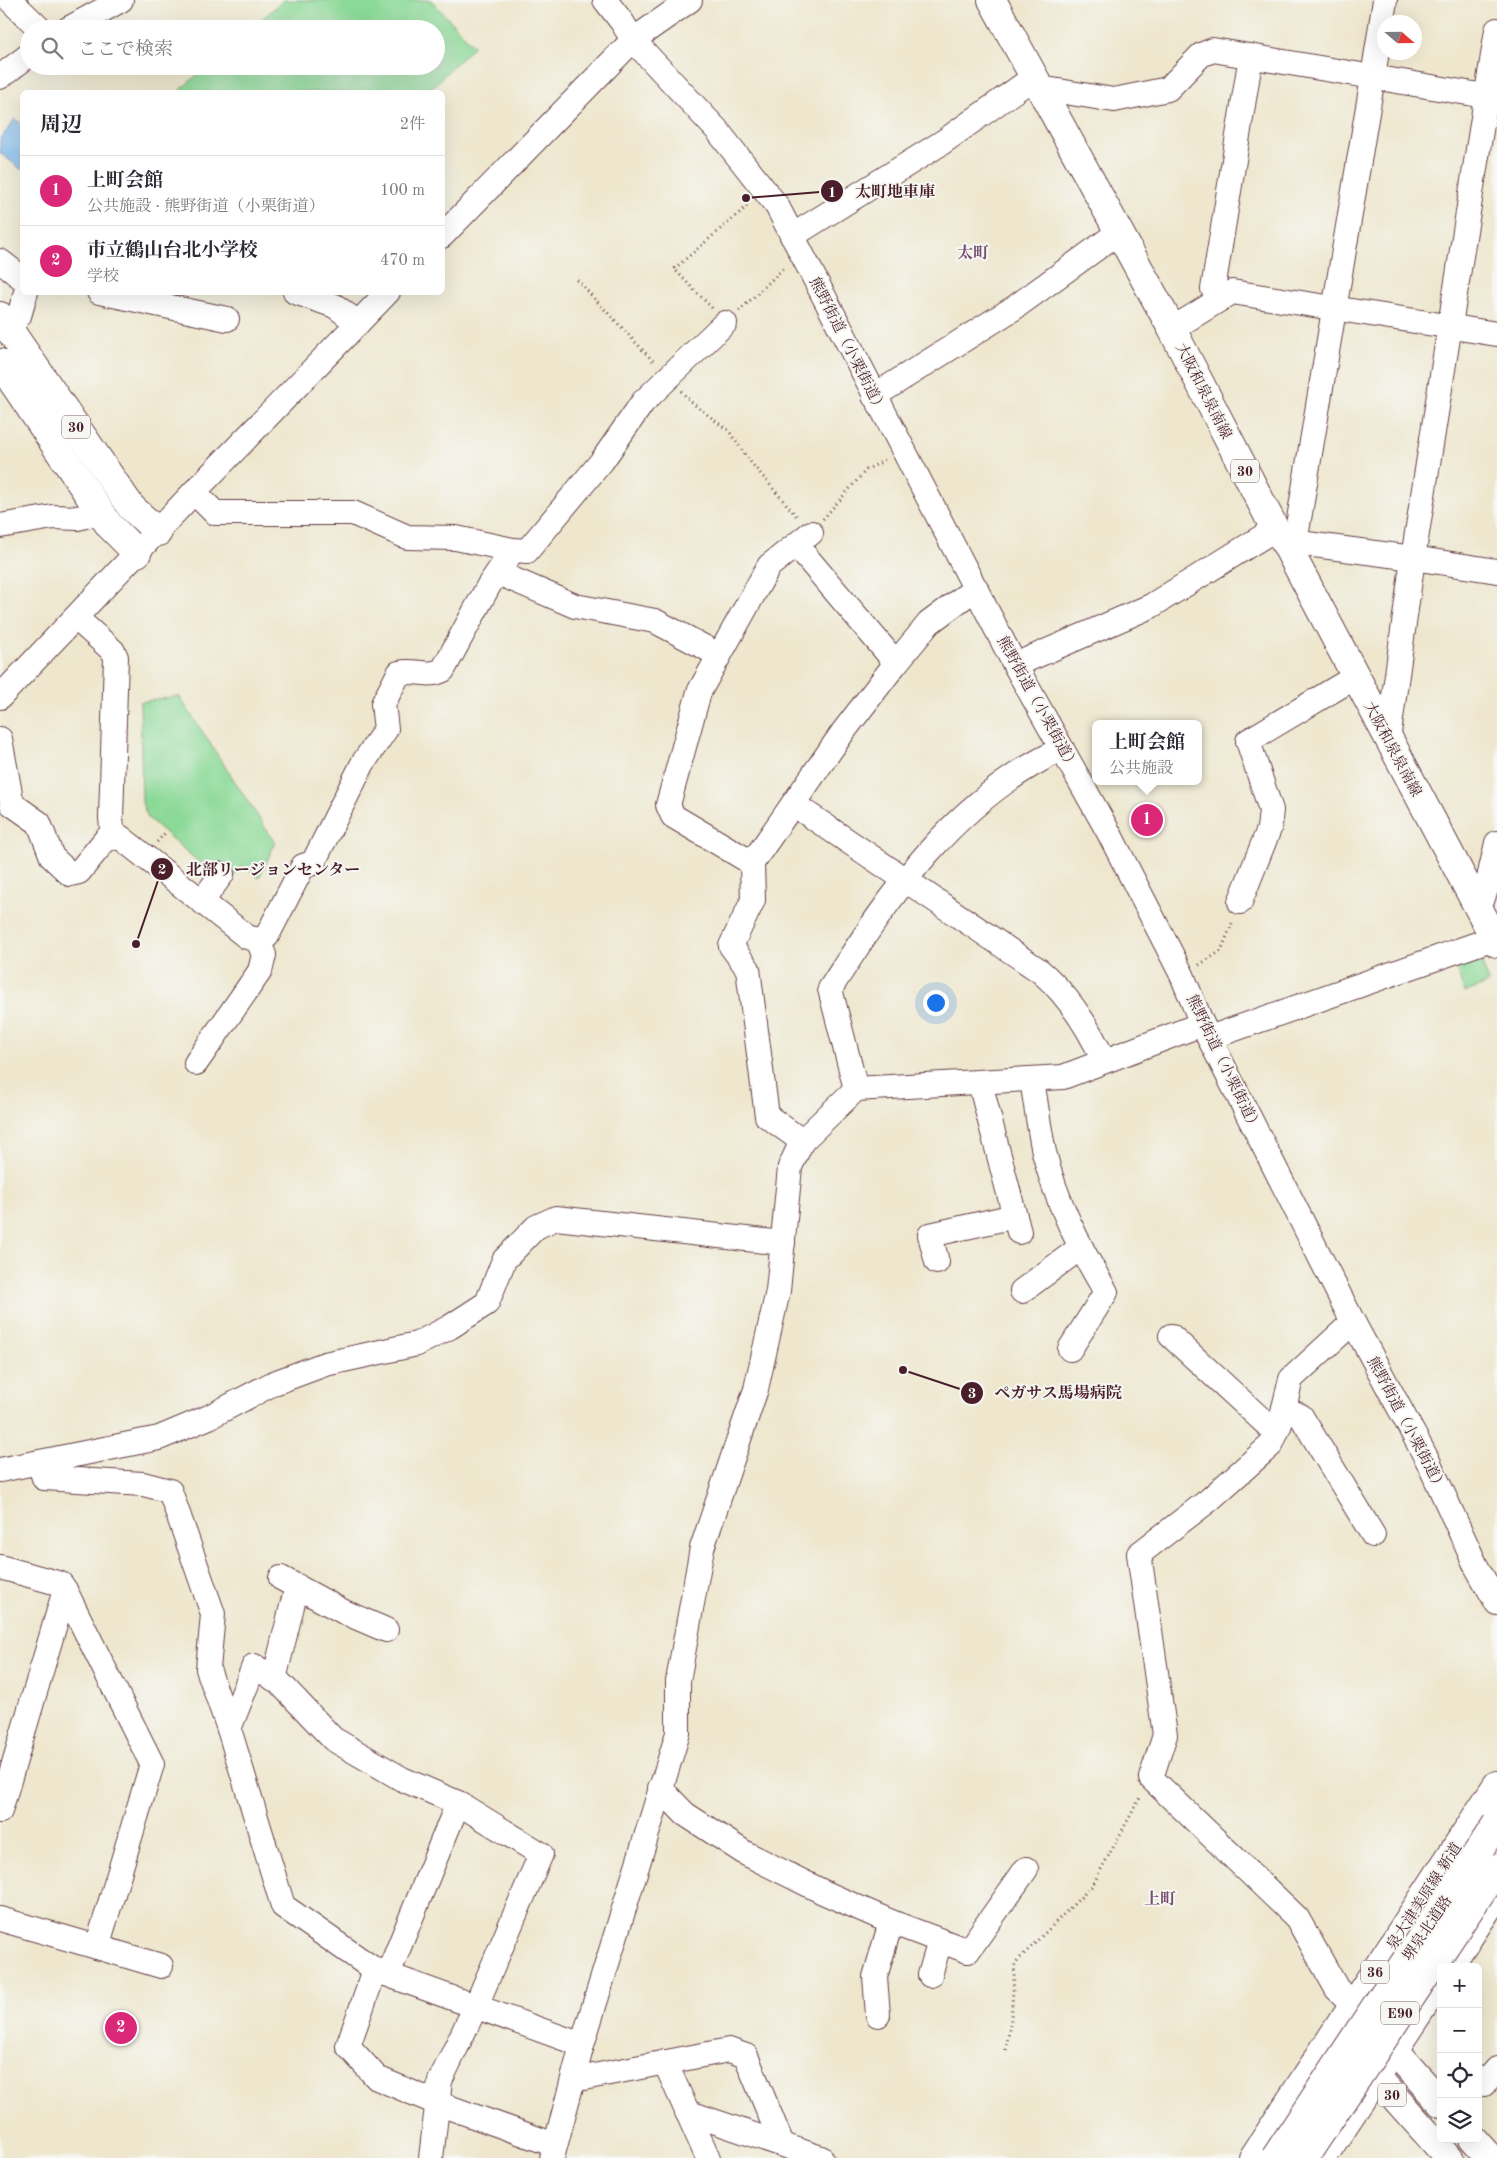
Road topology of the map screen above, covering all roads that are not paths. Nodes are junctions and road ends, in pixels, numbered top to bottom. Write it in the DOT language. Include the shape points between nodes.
graph roads {
  1 [pos="10,0"];
  2 [pos="121,0"];
  3 [pos="605,0"];
  4 [pos="690,0"];
  5 [pos="992,0"];
  6 [pos="1385,0"];
  7 [pos="31,20"];
  8 [pos="84,20"];
  9 [pos="1497,30"];
  10 [pos="634,40"];
  11 [pos="1251,56"];
  12 [pos="20,62"];
  13 [pos="0,76"];
  14 [pos="1373,77"];
  15 [pos="1037,83"];
  16 [pos="1492,98"];
  17 [pos="1119,232"];
  18 [pos="445,233"];
  19 [pos="796,244"];
  20 [pos="0,261"];
  21 [pos="20,276"];
  22 [pos="25,295"];
  23 [pos="113,295"];
  24 [pos="304,295"];
  25 [pos="385,295"];
  26 [pos="1220,299"];
  27 [pos="1333,308"];
  28 [pos="227,319"];
  29 [pos="4,322"];
  30 [pos="358,323"];
  31 [pos="725,323"];
  32 [pos="1451,326"];
  33 [pos="1172,329"];
  34 [pos="1497,334"];
  35 [pos="0,363"];
  36 [pos="874,396"];
  37 [pos="194,492"];
  38 [pos="99,512"];
  39 [pos="0,526"];
  40 [pos="158,532"];
  41 [pos="1280,535"];
  42 [pos="513,550"];
  43 [pos="137,553"];
  44 [pos="1413,558"];
  45 [pos="1497,571"];
  46 [pos="498,573"];
  47 [pos="976,588"];
  48 [pos="76,618"];
  49 [pos="719,655"];
  50 [pos="896,663"];
  51 [pos="1016,665"];
  52 [pos="1355,678"];
  53 [pos="0,697"];
  54 [pos="0,738"];
  55 [pos="1388,740"];
  56 [pos="1062,749"];
  57 [pos="794,804"];
  58 [pos="113,837"];
  59 [pos="1497,843"];
  60 [pos="752,864"];
  61 [pos="222,874"];
  62 [pos="906,881"];
  63 [pos="202,901"];
  64 [pos="1240,902"];
  65 [pos="1479,909"];
  66 [pos="258,940"];
  67 [pos="1496,941"];
  68 [pos="1205,1031"];
  69 [pos="1104,1061"];
  70 [pos="196,1063"];
  71 [pos="1032,1080"];
  72 [pos="980,1083"];
  73 [pos="856,1089"];
  74 [pos="802,1141"];
  75 [pos="783,1243"];
  76 [pos="1080,1248"];
  77 [pos="937,1262"];
  78 [pos="1022,1291"];
  79 [pos="1353,1322"];
  80 [pos="1171,1336"];
  81 [pos="1070,1349"];
  82 [pos="1284,1408"];
  83 [pos="1276,1434"];
  84 [pos="39,1462"];
  85 [pos="0,1470"];
  86 [pos="1373,1535"];
  87 [pos="0,1567"];
  88 [pos="65,1590"];
  89 [pos="1497,1603"];
  90 [pos="386,1630"];
  91 [pos="274,1679"];
  92 [pos="229,1729"];
  93 [pos="1497,1785"];
  94 [pos="660,1788"];
  95 [pos="458,1804"];
  96 [pos="0,1811"];
  97 [pos="1497,1823"];
  98 [pos="1497,1868"];
  99 [pos="1026,1869"];
  100 [pos="1497,1894"];
  101 [pos="0,1918"];
  102 [pos="892,1922"];
  103 [pos="940,1941"];
  104 [pos="98,1947"];
  105 [pos="1452,1963"];
  106 [pos="161,1966"];
  107 [pos="382,1972"];
  108 [pos="930,1975"];
  109 [pos="1437,1985"];
  110 [pos="1354,2005"];
  111 [pos="475,2008"];
  112 [pos="878,2015"];
  113 [pos="1336,2032"];
  114 [pos="582,2045"];
  115 [pos="1394,2050"];
  116 [pos="665,2062"];
  117 [pos="1497,2068"];
  118 [pos="1376,2076"];
  119 [pos="573,2080"];
  120 [pos="1482,2082"];
  121 [pos="1437,2098"];
  122 [pos="437,2103"];
  123 [pos="687,2112"];
  124 [pos="1477,2143"];
  125 [pos="782,2144"];
  126 [pos="554,2151"];
  127 [pos="431,2158"];
  128 [pos="708,2158"];
  129 [pos="821,2158"];
  130 [pos="1253,2158"];
  131 [pos="1275,2158"];
  132 [pos="1304,2158"];
  133 [pos="1322,2158"];
  134 [pos="1449,2158"];
  135 [pos="1490,2158"];
  1 -- 7 [label="street"];
  2 -- 8 [label="street"];
  3 -- 10 [label="street, 熊野街道（小栗街道）"];
  4 -- 10 [label="street"];
  5 -- 15 [label="main road, 大阪和泉泉南線 / 30"];
  6 -- 14 [label="street"];
  9 -- 16 [label="street"];
  10 -- 18 [label="street"];
  10 -- 19 [label="street, 熊野街道（小栗街道）" via="717,130 766,191"];
  11 -- 14 [label="street"];
  11 -- 15 [label="street" via="1213,50 1201,55 1168,89 1114,100"];
  11 -- 26 [label="street" via="1213,288"];
  12 -- 13 [label="street"];
  14 -- 16 [label="street"];
  14 -- 27 [label="street"];
  15 -- 17 [label="main road, 大阪和泉泉南線 / 30"];
  15 -- 19 [label="street" via="943,142"];
  16 -- 32 [label="street"];
  17 -- 33 [label="main road, 大阪和泉泉南線 / 30"];
  17 -- 36 [label="street" via="1014,308"];
  19 -- 36 [label="street, 熊野街道（小栗街道）"];
  20 -- 21 [label="street"];
  22 -- 29 [label="street" via="20,316"];
  23 -- 28 [label="street"];
  24 -- 30 [label="street" via="335,306"];
  25 -- 30 [label="street"];
  26 -- 27 [label="street" via="1232,292"];
  26 -- 33 [label="street"];
  27 -- 32 [label="street"];
  27 -- 41 [label="street" via="1297,531"];
  29 -- 40 [label="main road, 30" via="131,507"];
  30 -- 37 [label="street"];
  31 -- 42 [label="street" via="643,402 602,461 527,551"];
  32 -- 34 [label="street"];
  32 -- 44 [label="street"];
  33 -- 41 [label="main road, 大阪和泉泉南線 / 30"];
  35 -- 38 [label="main road, 30"];
  36 -- 47 [label="street, 熊野街道（小栗街道）"];
  37 -- 40 [label="street"];
  37 -- 42 [label="street" via="215,513 353,513 407,537 456,538"];
  38 -- 39 [label="street" via="78,518 52,517"];
  38 -- 43 [label="main road, 30"];
  40 -- 43 [label="street"];
  41 -- 44 [label="street"];
  41 -- 51 [label="street" via="1151,606"];
  41 -- 52 [label="main road, 大阪和泉泉南線 / 30"];
  42 -- 46 [label="street"];
  43 -- 48 [label="street"];
  44 -- 45 [label="street"];
  44 -- 55 [label="street"];
  46 -- 49 [label="street" via="575,606 655,621"];
  46 -- 66 [label="street" via="443,670 433,675 409,670 399,673 383,704 386,729 362,763 313,863 303,866 267,936"];
  47 -- 50 [label="street" via="929,623"];
  47 -- 51 [label="street, 熊野街道（小栗街道）"];
  48 -- 53 [label="street"];
  48 -- 58 [label="street" via="116,657"];
  49 -- 50 [label="street" via="769,566 804,540"];
  49 -- 60 [label="street" via="699,692 668,805 673,816"];
  50 -- 57 [label="street"];
  51 -- 56 [label="street, 熊野街道（小栗街道）"];
  52 -- 55 [label="main road, 大阪和泉泉南線 / 30"];
  52 -- 64 [label="street" via="1248,741 1271,810 1269,829"];
  54 -- 58 [label="street" via="12,804 38,823 52,857 70,874 78,872 101,843"];
  55 -- 65 [label="main road, 大阪和泉泉南線 / 30"];
  56 -- 62 [label="street" via="1030,764 984,796 945,833"];
  56 -- 68 [label="street, 熊野街道（小栗街道）" via="1182,975"];
  57 -- 60 [label="street"];
  57 -- 62 [label="street"];
  58 -- 63 [label="street" via="126,840"];
  59 -- 65 [label="street"];
  60 -- 74 [label="street" via="753,900 731,946 748,969 767,1116"];
  61 -- 63 [label="street"];
  62 -- 69 [label="street" via="1040,971 1060,988"];
  62 -- 73 [label="street" via="866,933 830,989"];
  63 -- 66 [label="street" via="247,937"];
  65 -- 67 [label="main road, 大阪和泉泉南線 / 30"];
  66 -- 70 [label="street" via="264,955 260,971"];
  67 -- 68 [label="street"];
  68 -- 69 [label="street"];
  68 -- 79 [label="street, 熊野街道（小栗街道）"];
  69 -- 71 [label="street" via="1063,1077"];
  71 -- 72 [label="street"];
  71 -- 76 [label="street" via="1044,1152 1060,1203"];
  72 -- 73 [label="street"];
  72 -- 77 [label="street" via="1017,1224 930,1235"];
  73 -- 74 [label="street"];
  74 -- 75 [label="street" via="790,1167"];
  75 -- 84 [label="street" via="556,1218 536,1227 504,1260 487,1303 417,1344 325,1364 274,1383 209,1417 159,1438"];
  75 -- 94 [label="street" via="778,1291 756,1389 702,1548 678,1681 678,1733"];
  76 -- 78 [label="street"];
  76 -- 81 [label="street" via="1106,1292"];
  79 -- 82 [label="street" via="1291,1379"];
  79 -- 89 [label="street, 熊野街道（小栗街道）" via="1428,1461 1476,1566"];
  80 -- 83 [label="street"];
  82 -- 83 [label="street"];
  82 -- 86 [label="street" via="1301,1416"];
  83 -- 110 [label="street" via="1270,1445 1209,1500 1139,1554 1165,1735 1151,1778 1297,1918 1336,1989"];
  84 -- 85 [label="street"];
  84 -- 92 [label="street" via="44,1478 143,1484 170,1491 213,1614 208,1669"];
  87 -- 88 [label="street" via="61,1584"];
  88 -- 96 [label="street"];
  88 -- 104 [label="street" via="152,1764"];
  90 -- 91 [label="street" via="289,1582"];
  91 -- 92 [label="street" via="254,1666"];
  91 -- 95 [label="street" via="333,1739 402,1779"];
  92 -- 107 [label="street" via="283,1906"];
  93 -- 110 [label="main road, 泉大津美原線 新道 / 36"];
  94 -- 102 [label="street" via="685,1814 745,1853"];
  94 -- 114 [label="street"];
  95 -- 107 [label="street"];
  95 -- 111 [label="street" via="541,1854"];
  97 -- 131 [label="main road, 堺泉北道路 / E90, bridge"];
  98 -- 132 [label="main road, 堺泉北道路 / E90, bridge"];
  99 -- 103 [label="street" via="968,1951"];
  100 -- 105 [label="main road"];
  101 -- 104 [label="street"];
  102 -- 103 [label="street"];
  102 -- 112 [label="street" via="875,1977"];
  103 -- 108 [label="street"];
  104 -- 106 [label="street"];
  107 -- 111 [label="street"];
  107 -- 122 [label="street" via="348,2046 377,2078"];
  109 -- 115 [label="main road"];
  110 -- 113 [label="main road, 泉大津美原線 新道 / 36"];
  110 -- 115 [label="main road, 30"];
  111 -- 114 [label="street"];
  111 -- 122 [label="street" via="440,2081"];
  113 -- 118 [label="main road, 30"];
  113 -- 130 [label="main road, 泉大津美原線 新道 / 36"];
  114 -- 119 [label="street"];
  115 -- 118 [label="main road"];
  115 -- 121 [label="main road, 30"];
  116 -- 119 [label="street"];
  116 -- 123 [label="street"];
  116 -- 125 [label="street" via="729,2050 746,2056"];
  117 -- 120 [label="street" via="1484,2084"];
  118 -- 133 [label="main road"];
  118 -- 134 [label="main road, 30"];
  119 -- 126 [label="street"];
  122 -- 126 [label="street"];
  122 -- 127 [label="street"];
  123 -- 125 [label="street"];
  123 -- 128 [label="street"];
  124 -- 135 [label="main road"];
  125 -- 129 [label="street"];
}
